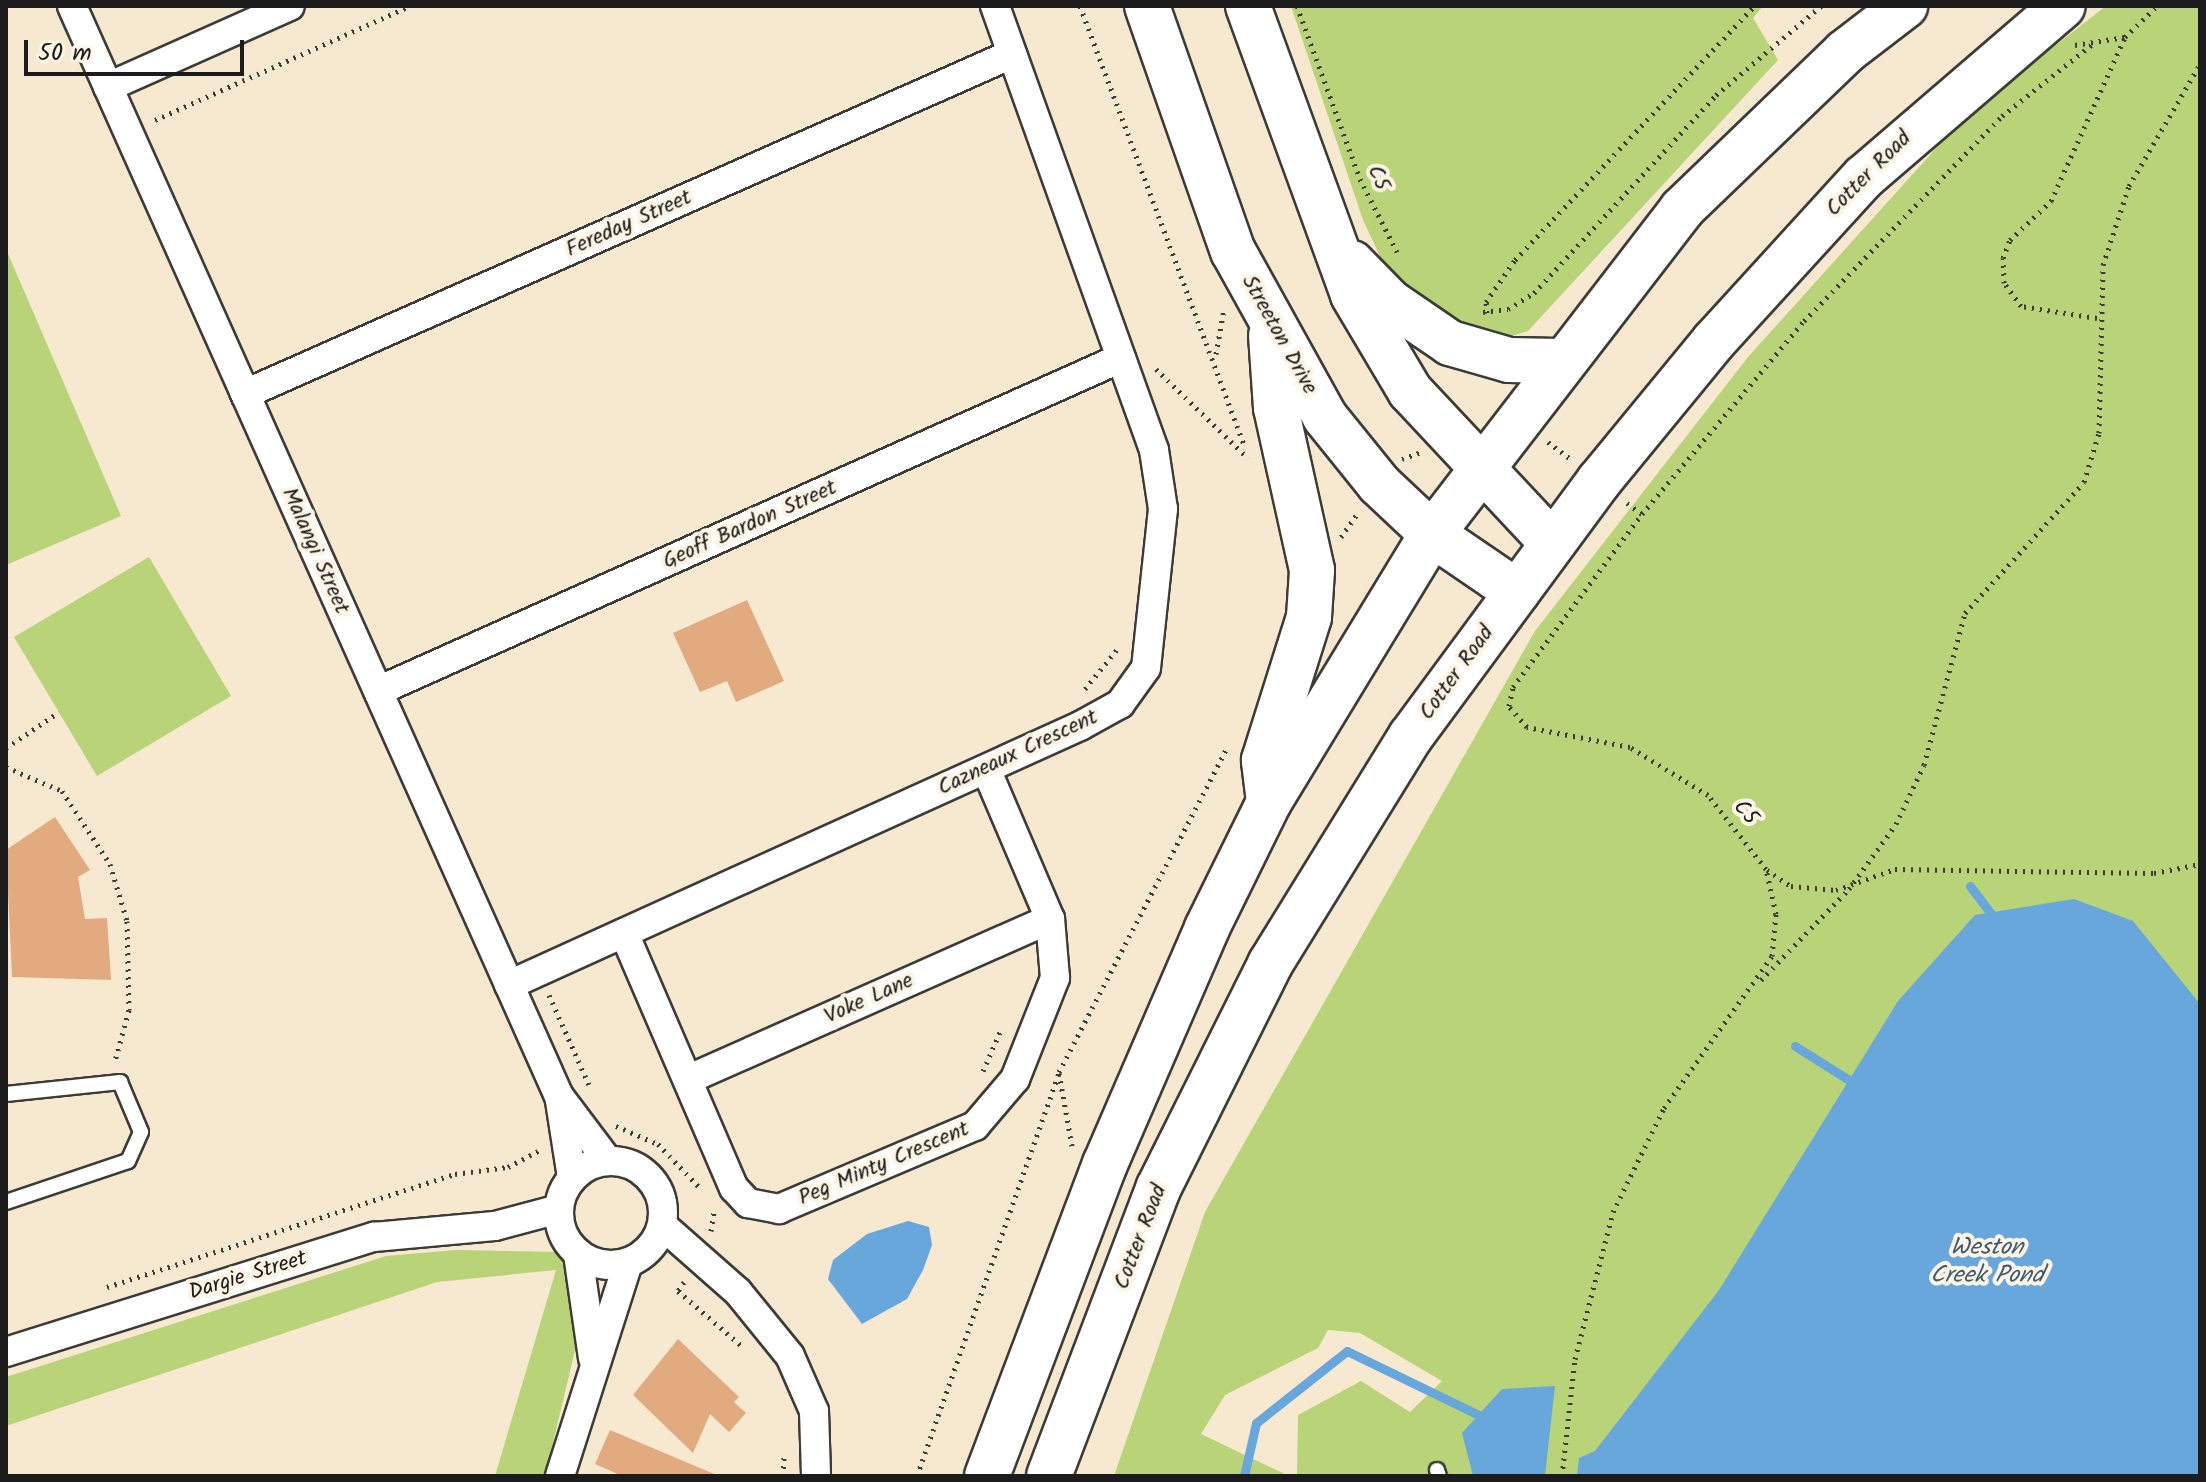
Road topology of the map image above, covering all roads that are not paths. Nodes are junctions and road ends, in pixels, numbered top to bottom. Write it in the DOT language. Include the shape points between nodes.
graph roads {
  1 [pos="72,6"];
  2 [pos="290,6"];
  3 [pos="995,6"];
  4 [pos="1147,6"];
  5 [pos="1248,6"];
  6 [pos="1905,6"];
  7 [pos="2063,6"];
  8 [pos="1012,54"];
  9 [pos="108,87"];
  10 [pos="1337,247"];
  11 [pos="1271,328"];
  12 [pos="1121,358"];
  13 [pos="1560,361"];
  14 [pos="245,394"];
  15 [pos="1482,471"];
  16 [pos="1432,534"];
  17 [pos="1552,543"];
  18 [pos="1517,592"];
  19 [pos="378,691"];
  20 [pos="986,769"];
  21 [pos="1269,802"];
  22 [pos="1050,919"];
  23 [pos="624,933"];
  24 [pos="509,985"];
  25 [pos="689,1079"];
  26 [pos="6,1094"];
  27 [pos="559,1096"];
  28 [pos="608,1161"];
  29 [pos="572,1178"];
  30 [pos="6,1202"];
  31 [pos="662,1225"];
  32 [pos="567,1233"];
  33 [pos="635,1259"];
  34 [pos="698,1262"];
  35 [pos="6,1352"];
  36 [pos="594,1367"];
  37 [pos="560,1476"];
  38 [pos="816,1476"];
  39 [pos="987,1476"];
  40 [pos="1049,1476"];
  1 -- 9 [label="street, Malangi Street"];
  2 -- 9 [label="street"];
  3 -- 8 [label="street, Cazneaux Crescent"];
  4 -- 11 [label="main road, Streeton Drive" via="1233,251"];
  5 -- 10 [label="main road"];
  6 -- 13 [label="main road" via="1845,52 1682,209"];
  7 -- 17 [label="main road, Cotter Road" via="1864,177 1599,481"];
  8 -- 12 [label="street, Cazneaux Crescent"];
  8 -- 14 [label="street, Fereday Street"];
  9 -- 14 [label="street, Malangi Street"];
  10 -- 13 [label="main road" via="1390,302 1450,343 1509,360"];
  10 -- 15 [label="main road" via="1353,295 1410,391"];
  11 -- 16 [label="main road, Streeton Drive" via="1364,468"];
  11 -- 21 [label="main road" via="1276,408 1312,570 1309,617 1264,760"];
  12 -- 19 [label="street, Geoff Bardon Street"];
  12 -- 20 [label="street, Cazneaux Crescent" via="1154,450 1163,509 1146,668 1120,704"];
  13 -- 15 [label="main road"];
  14 -- 19 [label="street, Malangi Street"];
  15 -- 16 [label="main road"];
  15 -- 17 [label="main road"];
  16 -- 18 [label="main road, Streeton Drive"];
  16 -- 21 [label="main road"];
  17 -- 18 [label="main road, Cotter Road"];
  18 -- 40 [label="main road, Cotter Road" via="1411,736 1270,964 1159,1187"];
  19 -- 24 [label="street, Malangi Street"];
  20 -- 22 [label="street, Peg Minty Crescent"];
  20 -- 23 [label="street, Cazneaux Crescent"];
  21 -- 39 [label="main road" via="1105,1164"];
  22 -- 25 [label="street, Voke Lane"];
  22 -- 25 [label="street, Peg Minty Crescent" via="1055,978 1015,1079 988,1117 779,1209 742,1197"];
  23 -- 24 [label="street, Cazneaux Crescent"];
  23 -- 25 [label="street"];
  24 -- 27 [label="street, Malangi Street"];
  26 -- 30 [label="lane" via="108,1081 130,1091 138,1149 108,1171"];
  27 -- 28 [label="street, Malangi Street"];
  27 -- 29 [label="street, Malangi Street"];
  28 -- 29 [label="street"];
  28 -- 31 [label="street" via="651,1180"];
  29 -- 32 [label="street"];
  31 -- 33 [label="street"];
  31 -- 34 [label="street"];
  32 -- 33 [label="street" via="611,1266"];
  32 -- 35 [label="street, Dargie Street" via="495,1226 374,1237"];
  32 -- 36 [label="street"];
  33 -- 34 [label="street"];
  33 -- 36 [label="street"];
  34 -- 38 [label="street" via="738,1292 790,1356 814,1411"];
  36 -- 37 [label="street"];
}
